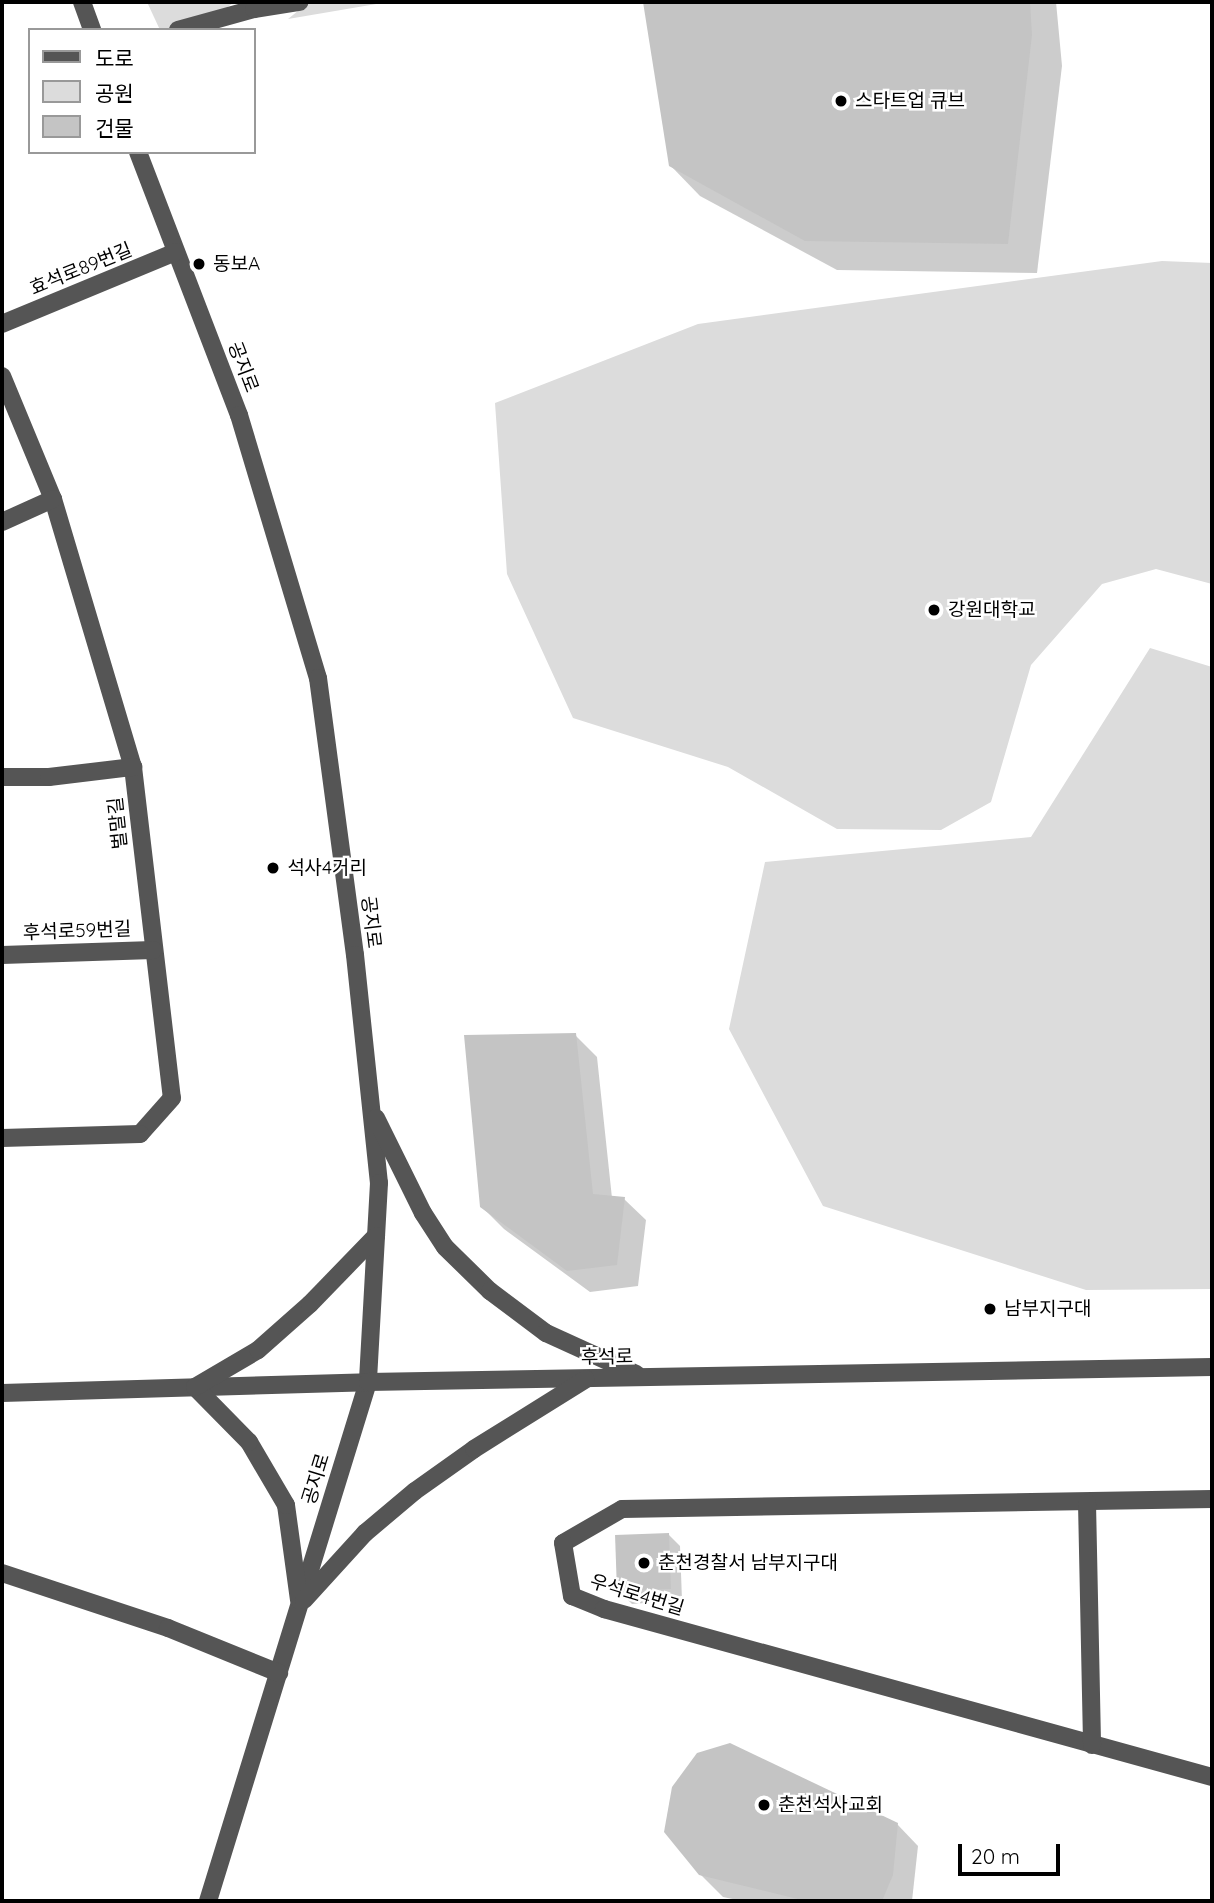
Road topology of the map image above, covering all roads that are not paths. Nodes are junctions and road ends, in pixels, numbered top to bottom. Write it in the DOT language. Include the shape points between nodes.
graph roads {
  1 [pos="82,2"];
  2 [pos="299,2"];
  3 [pos="259,5"];
  4 [pos="91,28"];
  5 [pos="184,28"];
  6 [pos="139,154"];
  7 [pos="176,252"];
  8 [pos="2,324"];
  9 [pos="2,376"];
  10 [pos="53,499"];
  11 [pos="2,522"];
  12 [pos="133,767"];
  13 [pos="2,777"];
  14 [pos="153,950"];
  15 [pos="2,955"];
  16 [pos="370,1105"];
  17 [pos="2,1138"];
  18 [pos="376,1236"];
  19 [pos="1212,1367"];
  20 [pos="642,1377"];
  21 [pos="588,1378"];
  22 [pos="368,1382"];
  23 [pos="195,1387"];
  24 [pos="2,1393"];
  25 [pos="1212,1499"];
  26 [pos="1087,1503"];
  27 [pos="2,1573"];
  28 [pos="300,1605"];
  29 [pos="279,1672"];
  30 [pos="1092,1745"];
  31 [pos="1212,1777"];
  32 [pos="208,1901"];
  1 -- 4 [label="street"];
  2 -- 3 [label="street"];
  3 -- 5 [label="street"];
  6 -- 7 [label="street, 공지로"];
  7 -- 8 [label="street, 효석로89번길"];
  7 -- 16 [label="street, 공지로" via="239,415 318,678"];
  9 -- 10 [label="street, 벌말길"];
  10 -- 11 [label="street"];
  10 -- 12 [label="street, 벌말길"];
  12 -- 13 [label="street" via="49,777"];
  12 -- 14 [label="street, 벌말길"];
  14 -- 15 [label="street, 후석로59번길"];
  14 -- 17 [label="street, 벌말길" via="172,1098 140,1134"];
  16 -- 18 [label="street, 공지로" via="379,1183"];
  16 -- 20 [label="street" via="423,1213 445,1247 490,1291 546,1333"];
  18 -- 22 [label="street, 공지로"];
  18 -- 23 [label="street" via="258,1350"];
  19 -- 20 [label="street, 후석로"];
  20 -- 21 [label="street, 후석로"];
  21 -- 22 [label="street, 후석로"];
  21 -- 28 [label="street" via="415,1491 365,1533"];
  22 -- 23 [label="street, 후석로"];
  22 -- 28 [label="street, 공지로"];
  23 -- 24 [label="street, 후석로"];
  23 -- 28 [label="street" via="249,1442 286,1505"];
  25 -- 26 [label="street, 우석로4번길"];
  26 -- 30 [label="street"];
  26 -- 30 [label="street, 우석로4번길" via="622,1509 563,1543 572,1596 604,1609"];
  27 -- 29 [label="street" via="168,1628"];
  28 -- 29 [label="street, 공지로"];
  29 -- 32 [label="street, 공지로"];
  30 -- 31 [label="street, 우석로4번길"];
}
